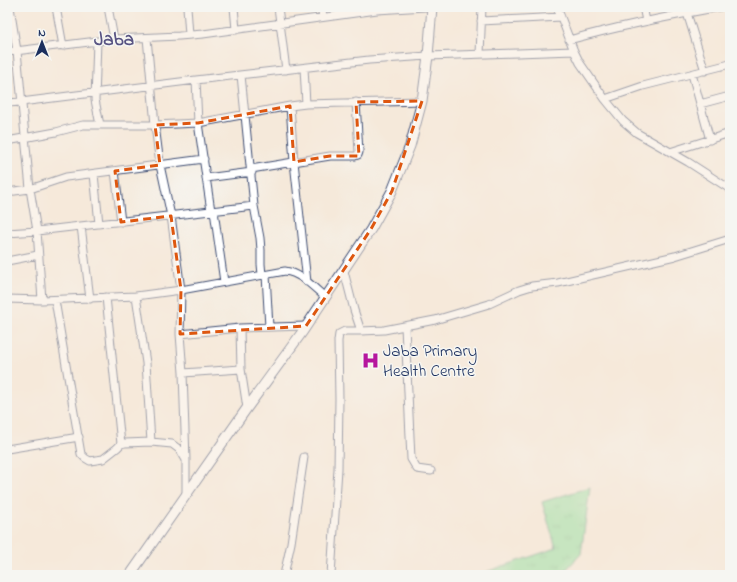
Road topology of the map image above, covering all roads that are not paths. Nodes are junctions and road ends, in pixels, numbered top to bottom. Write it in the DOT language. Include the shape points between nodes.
graph roads {
  1 [pos="10,7"];
  2 [pos="56,7"];
  3 [pos="108,7"];
  4 [pos="187,7"];
  5 [pos="234,7"];
  6 [pos="278,7"];
  7 [pos="321,7"];
  8 [pos="425,7"];
  9 [pos="432,7"];
  10 [pos="482,7"];
  11 [pos="557,7"];
  12 [pos="643,7"];
  13 [pos="720,7"];
  14 [pos="687,13"];
  15 [pos="322,17"];
  16 [pos="561,17"];
  17 [pos="481,21"];
  18 [pos="646,21"];
  19 [pos="280,23"];
  20 [pos="236,30"];
  21 [pos="189,35"];
  22 [pos="147,38"];
  23 [pos="114,40"];
  24 [pos="569,40"];
  25 [pos="97,41"];
  26 [pos="63,46"];
  27 [pos="16,51"];
  28 [pos="574,51"];
  29 [pos="7,52"];
  30 [pos="480,54"];
  31 [pos="428,56"];
  32 [pos="730,64"];
  33 [pos="304,68"];
  34 [pos="286,70"];
  35 [pos="705,71"];
  36 [pos="692,74"];
  37 [pos="241,75"];
  38 [pos="196,80"];
  39 [pos="152,86"];
  40 [pos="95,93"];
  41 [pos="730,96"];
  42 [pos="604,99"];
  43 [pos="422,101"];
  44 [pos="21,102"];
  45 [pos="356,102"];
  46 [pos="7,103"];
  47 [pos="306,104"];
  48 [pos="700,104"];
  49 [pos="290,106"];
  50 [pos="245,114"];
  51 [pos="198,123"];
  52 [pos="100,125"];
  53 [pos="155,125"];
  54 [pos="730,133"];
  55 [pos="25,138"];
  56 [pos="710,140"];
  57 [pos="7,141"];
  58 [pos="670,152"];
  59 [pos="204,160"];
  60 [pos="294,162"];
  61 [pos="160,165"];
  62 [pos="115,171"];
  63 [pos="252,171"];
  64 [pos="94,174"];
  65 [pos="206,178"];
  66 [pos="30,188"];
  67 [pos="730,189"];
  68 [pos="7,192"];
  69 [pos="254,206"];
  70 [pos="212,211"];
  71 [pos="171,216"];
  72 [pos="121,222"];
  73 [pos="99,224"];
  74 [pos="81,226"];
  75 [pos="37,231"];
  76 [pos="7,233"];
  77 [pos="730,239"];
  78 [pos="38,255"];
  79 [pos="7,261"];
  80 [pos="344,271"];
  81 [pos="264,275"];
  82 [pos="224,282"];
  83 [pos="307,282"];
  84 [pos="181,290"];
  85 [pos="136,296"];
  86 [pos="106,297"];
  87 [pos="325,297"];
  88 [pos="90,298"];
  89 [pos="7,299"];
  90 [pos="42,300"];
  91 [pos="55,300"];
  92 [pos="306,326"];
  93 [pos="405,326"];
  94 [pos="269,327"];
  95 [pos="240,328"];
  96 [pos="361,331"];
  97 [pos="180,334"];
  98 [pos="241,370"];
  99 [pos="183,373"];
  100 [pos="247,408"];
  101 [pos="79,438"];
  102 [pos="151,442"];
  103 [pos="121,444"];
  104 [pos="7,450"];
  105 [pos="304,457"];
  106 [pos="186,460"];
  107 [pos="431,471"];
  108 [pos="186,495"];
  109 [pos="130,575"];
  110 [pos="284,575"];
  111 [pos="331,575"];
  1 -- 27 [label="street"];
  2 -- 26 [label="street"];
  3 -- 23 [label="street"];
  4 -- 21 [label="street"];
  5 -- 20 [label="street"];
  6 -- 19 [label="street"];
  7 -- 15 [label="street"];
  8 -- 15 [label="street"];
  9 -- 31 [label="main road"];
  10 -- 17 [label="street"];
  11 -- 16 [label="street"];
  12 -- 18 [label="street"];
  13 -- 14 [label="street"];
  14 -- 18 [label="street"];
  14 -- 35 [label="street"];
  15 -- 19 [label="street"];
  16 -- 17 [label="street"];
  16 -- 24 [label="street"];
  17 -- 30 [label="street"];
  18 -- 24 [label="street"];
  19 -- 20 [label="street"];
  19 -- 34 [label="street"];
  20 -- 21 [label="street"];
  21 -- 22 [label="street"];
  22 -- 23 [label="street"];
  22 -- 39 [label="street"];
  23 -- 25 [label="street"];
  24 -- 28 [label="street"];
  25 -- 26 [label="street"];
  25 -- 40 [label="street"];
  26 -- 27 [label="street"];
  27 -- 29 [label="street"];
  27 -- 44 [label="street"];
  28 -- 30 [label="street"];
  28 -- 42 [label="street"];
  30 -- 31 [label="street"];
  31 -- 33 [label="street"];
  31 -- 43 [label="main road"];
  32 -- 35 [label="street"];
  33 -- 34 [label="street"];
  33 -- 47 [label="street"];
  34 -- 37 [label="street"];
  35 -- 36 [label="street"];
  36 -- 42 [label="street"];
  36 -- 48 [label="street"];
  37 -- 38 [label="street"];
  37 -- 50 [label="street"];
  38 -- 39 [label="street"];
  38 -- 51 [label="street"];
  39 -- 40 [label="street"];
  39 -- 53 [label="street"];
  40 -- 44 [label="street"];
  40 -- 52 [label="street"];
  41 -- 48 [label="street"];
  42 -- 58 [label="street" via="637,133"];
  43 -- 45 [label="street"];
  43 -- 80 [label="main road" via="410,146 392,191"];
  44 -- 46 [label="street"];
  44 -- 55 [label="street"];
  45 -- 47 [label="street"];
  45 -- 60 [label="street" via="358,154"];
  47 -- 49 [label="street"];
  48 -- 56 [label="street"];
  49 -- 50 [label="street"];
  49 -- 60 [label="street"];
  50 -- 51 [label="street"];
  50 -- 63 [label="street"];
  51 -- 53 [label="street"];
  51 -- 59 [label="street"];
  52 -- 53 [label="street"];
  52 -- 55 [label="street" via="83,125"];
  53 -- 61 [label="street"];
  54 -- 56 [label="street"];
  55 -- 57 [label="street"];
  55 -- 66 [label="street"];
  56 -- 58 [label="street"];
  58 -- 67 [label="street"];
  59 -- 61 [label="street"];
  59 -- 65 [label="street"];
  60 -- 63 [label="street"];
  60 -- 83 [label="street"];
  61 -- 62 [label="street"];
  61 -- 71 [label="street"];
  62 -- 64 [label="street"];
  62 -- 72 [label="street"];
  63 -- 65 [label="street"];
  63 -- 69 [label="street"];
  64 -- 66 [label="street" via="66,177"];
  64 -- 73 [label="street"];
  65 -- 70 [label="street"];
  66 -- 68 [label="street"];
  66 -- 75 [label="street"];
  69 -- 70 [label="street"];
  69 -- 81 [label="street"];
  70 -- 71 [label="street"];
  70 -- 82 [label="street"];
  71 -- 72 [label="street"];
  71 -- 84 [label="street"];
  72 -- 73 [label="street"];
  73 -- 74 [label="street"];
  74 -- 75 [label="street"];
  74 -- 88 [label="street"];
  75 -- 76 [label="street"];
  75 -- 78 [label="street"];
  77 -- 93 [label="street" via="668,257 558,283 532,286 489,304"];
  78 -- 79 [label="street"];
  78 -- 90 [label="street"];
  80 -- 87 [label="main road"];
  80 -- 96 [label="street"];
  81 -- 82 [label="street"];
  81 -- 83 [label="street" via="292,272"];
  81 -- 94 [label="street"];
  82 -- 84 [label="street"];
  83 -- 87 [label="street"];
  84 -- 85 [label="street"];
  84 -- 97 [label="street"];
  85 -- 86 [label="street"];
  85 -- 102 [label="street" via="146,363"];
  86 -- 88 [label="street"];
  86 -- 103 [label="street"];
  87 -- 92 [label="main road"];
  88 -- 91 [label="street"];
  89 -- 90 [label="street"];
  90 -- 91 [label="street"];
  91 -- 101 [label="street"];
  92 -- 94 [label="street"];
  92 -- 100 [label="main road"];
  93 -- 96 [label="street"];
  93 -- 107 [label="street" via="411,459 417,469"];
  94 -- 95 [label="street"];
  95 -- 97 [label="street"];
  95 -- 98 [label="street"];
  96 -- 111 [label="street" via="345,331 339,334 338,341 338,469"];
  97 -- 99 [label="street"];
  98 -- 99 [label="street"];
  98 -- 100 [label="street"];
  99 -- 106 [label="street"];
  100 -- 108 [label="main road"];
  101 -- 103 [label="street" via="82,454 90,460 103,459"];
  101 -- 104 [label="street"];
  102 -- 103 [label="street"];
  102 -- 106 [label="street" via="172,444 180,450"];
  105 -- 110 [label="street"];
  106 -- 108 [label="street"];
  108 -- 109 [label="main road"];
}
